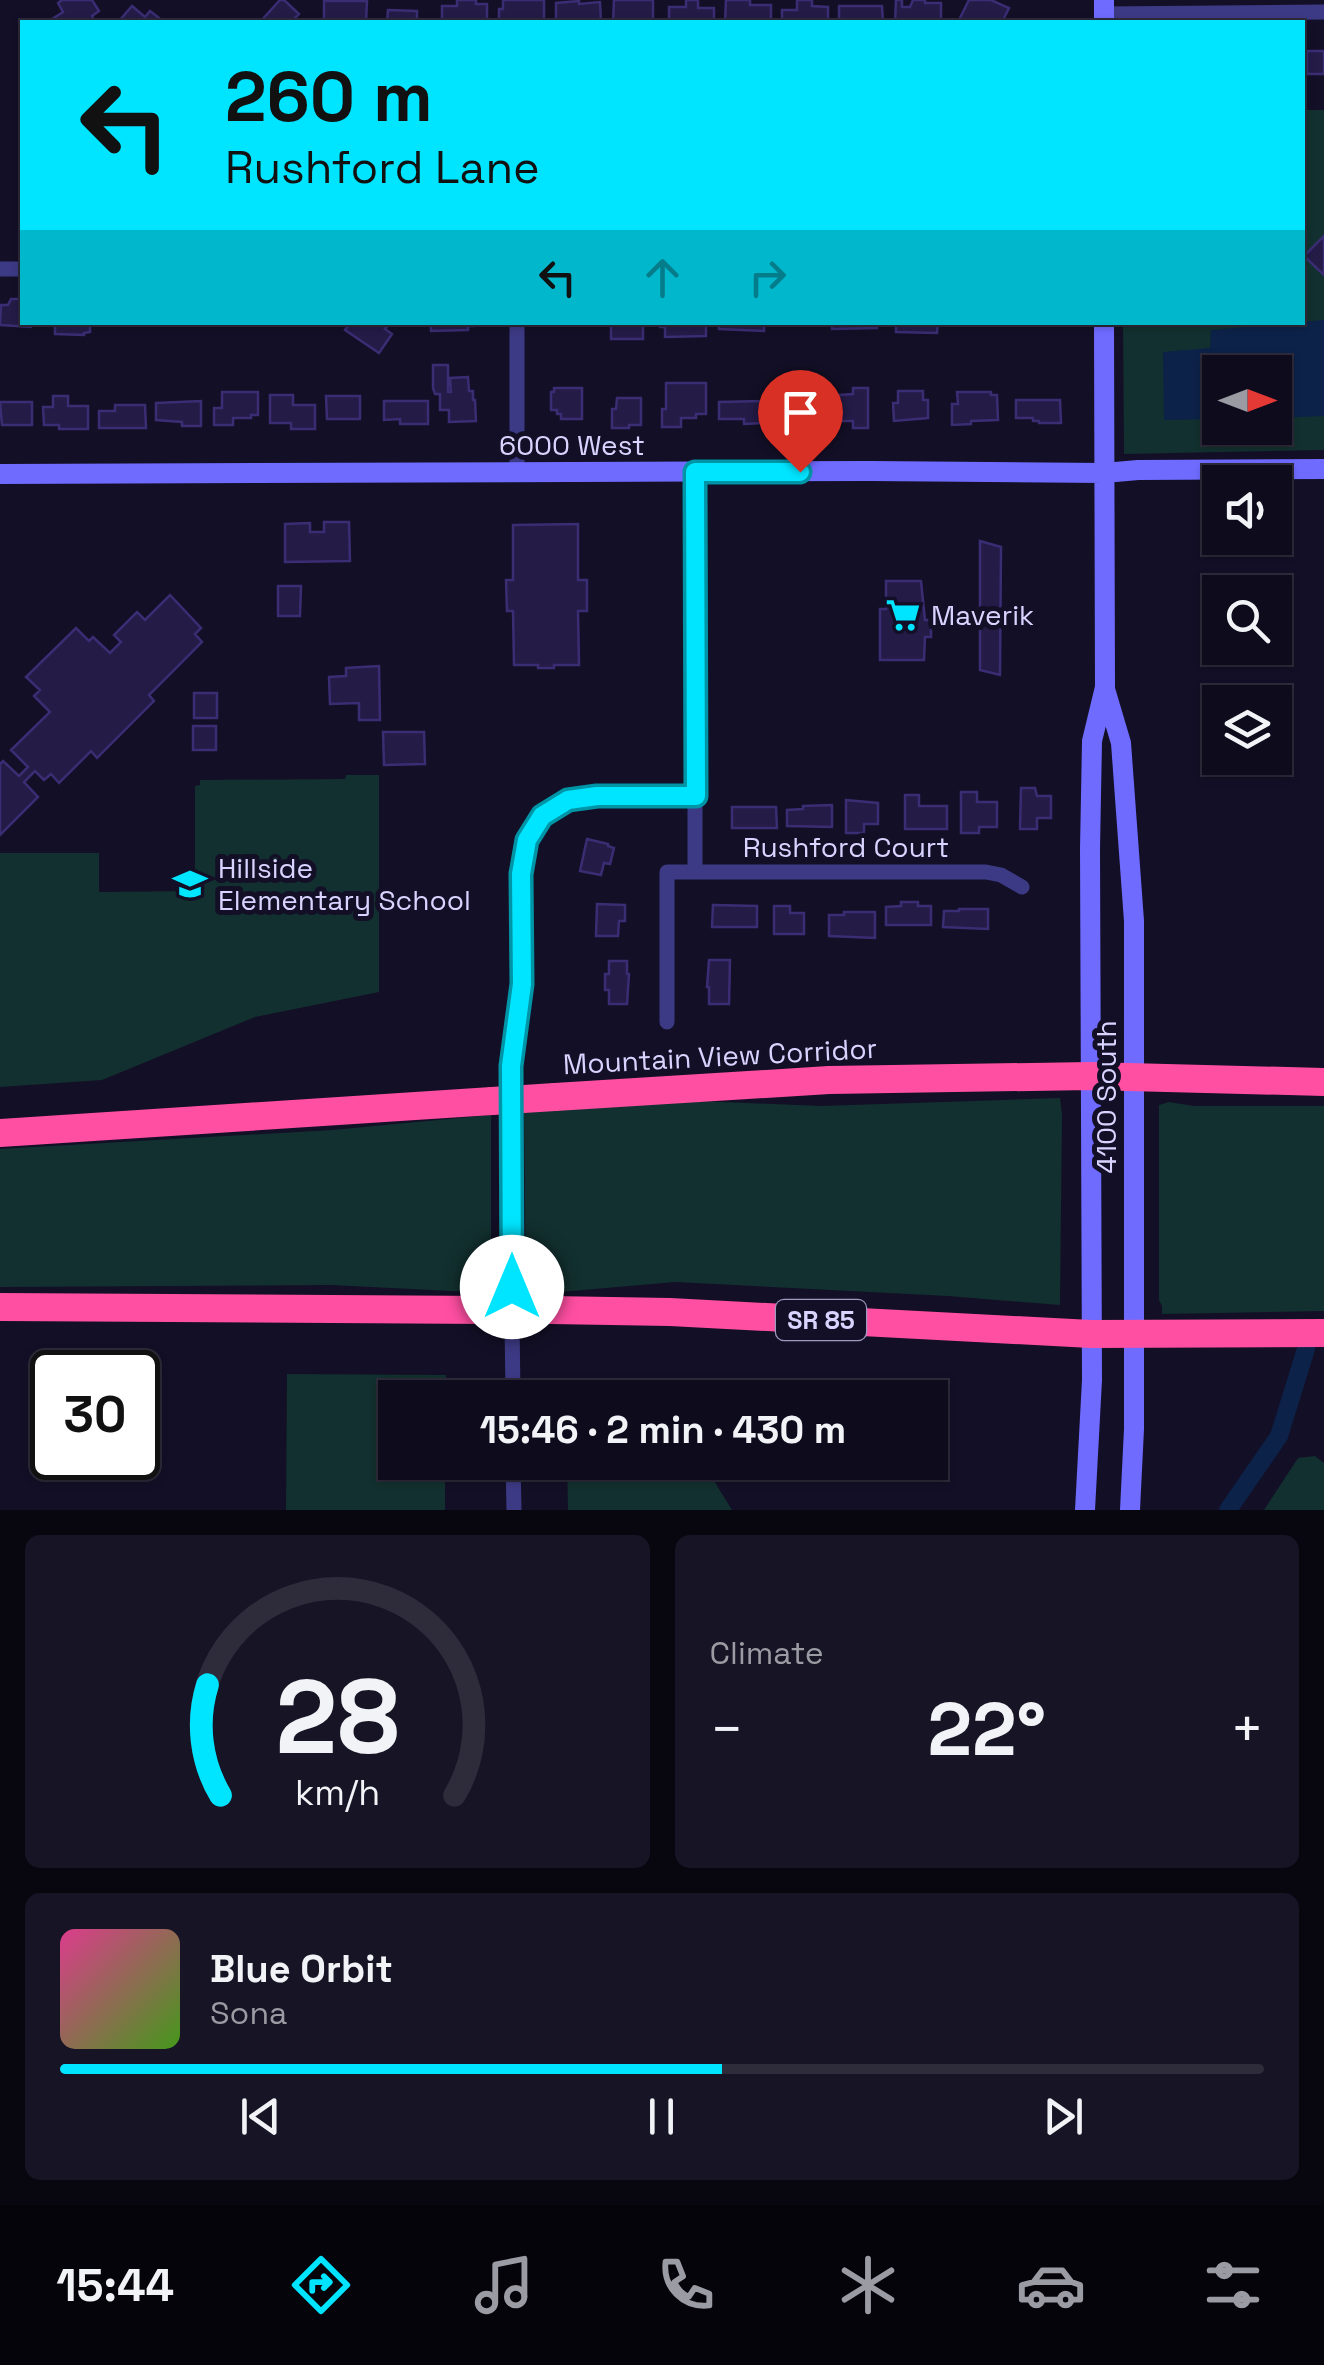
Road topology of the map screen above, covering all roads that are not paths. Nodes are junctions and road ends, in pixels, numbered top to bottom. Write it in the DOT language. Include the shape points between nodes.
graph roads {
  1 [pos="1235,6"];
  2 [pos="1103,12"];
  3 [pos="1324,12"];
  4 [pos="516,325"];
  5 [pos="1104,325"];
  6 [pos="1324,470"];
  7 [pos="517,472"];
  8 [pos="695,472"];
  9 [pos="1104,472"];
  10 [pos="0,474"];
  11 [pos="1105,688"];
  12 [pos="696,796"];
  13 [pos="696,872"];
  14 [pos="1022,887"];
  15 [pos="667,1022"];
  16 [pos="1090,1076"];
  17 [pos="1134,1076"];
  18 [pos="1324,1082"];
  19 [pos="0,1133"];
  20 [pos="0,1307"];
  21 [pos="1324,1332"];
  22 [pos="1091,1334"];
  23 [pos="1134,1334"];
  24 [pos="513,1380"];
  25 [pos="514,1480"];
  26 [pos="514,1510"];
  27 [pos="1085,1510"];
  28 [pos="1130,1510"];
  1 -- 2 [label="street"];
  1 -- 3 [label="street"];
  4 -- 7 [label="street"];
  5 -- 9 [label="main road, 4100 South"];
  6 -- 9 [label="main road, 6000 West"];
  7 -- 8 [label="main road, 6000 West"];
  7 -- 10 [label="main road, 6000 West"];
  8 -- 9 [label="main road, 6000 West"];
  8 -- 12 [label="street"];
  9 -- 11 [label="main road, 4100 South"];
  11 -- 16 [label="main road, 4100 South" via="1092,742"];
  11 -- 17 [label="main road, 4100 South" via="1126,791"];
  12 -- 13 [label="street"];
  12 -- 24 [label="street" via="568,800 542,816 524,850 522,984 511,1066"];
  13 -- 14 [label="street, Rushford Court" via="986,872"];
  13 -- 15 [label="street, Rushford Court" via="667,872"];
  16 -- 17 [label="highway, Mountain View Corridor"];
  16 -- 19 [label="highway, Mountain View Corridor, bridge" via="830,1080"];
  16 -- 22 [label="main road, 4100 South"];
  17 -- 18 [label="highway, Mountain View Corridor"];
  17 -- 23 [label="main road, 4100 South"];
  20 -- 22 [label="highway, SR 85, bridge" via="670,1312"];
  21 -- 23 [label="highway, SR 85"];
  22 -- 23 [label="highway, SR 85"];
  22 -- 27 [label="main road, 4100 South"];
  23 -- 28 [label="main road, 4100 South"];
  25 -- 26 [label="street"];
}
